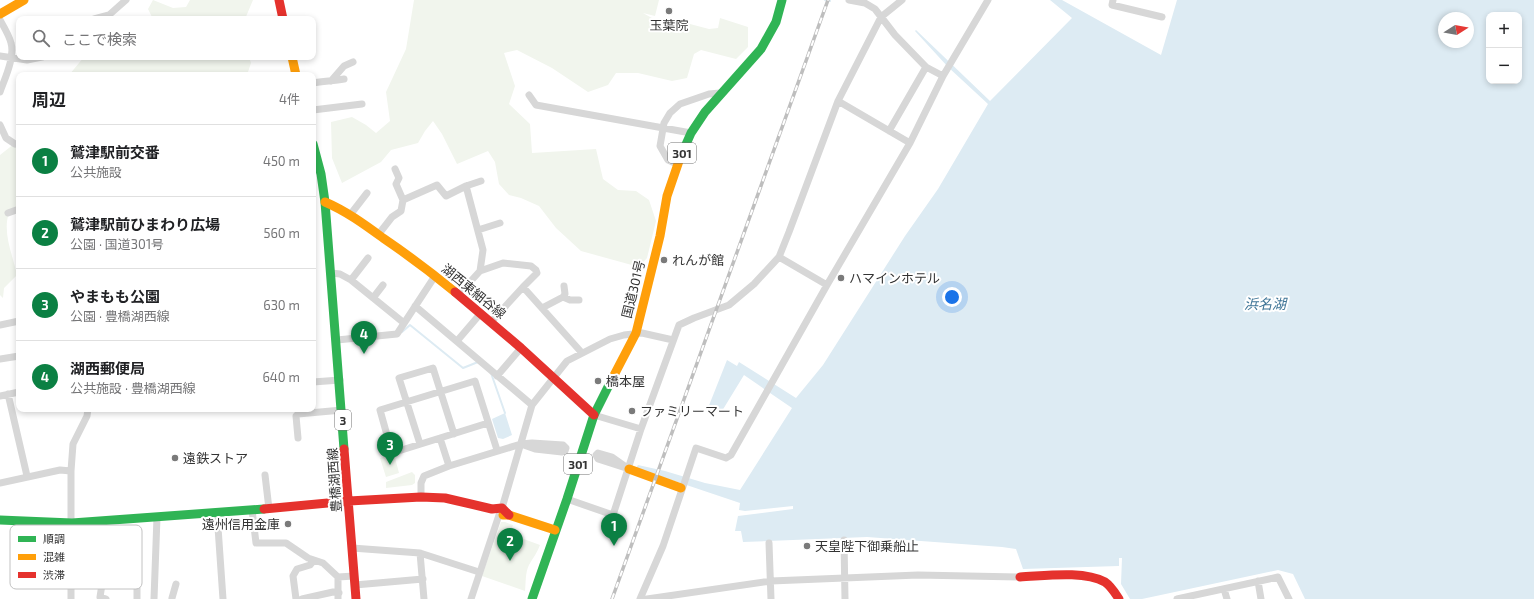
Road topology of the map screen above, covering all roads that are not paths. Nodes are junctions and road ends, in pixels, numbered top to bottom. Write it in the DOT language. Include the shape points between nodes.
graph roads {
  1 [pos="24,0"];
  2 [pos="126,0"];
  3 [pos="278,0"];
  4 [pos="782,0"];
  5 [pos="849,0"];
  6 [pos="902,0"];
  7 [pos="988,0"];
  8 [pos="1113,0"];
  9 [pos="0,14"];
  10 [pos="105,16"];
  11 [pos="282,16"];
  12 [pos="881,17"];
  13 [pos="1162,17"];
  14 [pos="0,20"];
  15 [pos="0,56"];
  16 [pos="11,58"];
  17 [pos="16,59"];
  18 [pos="293,60"];
  19 [pos="353,62"];
  20 [pos="926,67"];
  21 [pos="295,72"];
  22 [pos="943,76"];
  23 [pos="344,79"];
  24 [pos="331,81"];
  25 [pos="316,83"];
  26 [pos="0,92"];
  27 [pos="720,93"];
  28 [pos="529,95"];
  29 [pos="838,101"];
  30 [pos="362,104"];
  31 [pos="316,110"];
  32 [pos="0,125"];
  33 [pos="664,128"];
  34 [pos="889,130"];
  35 [pos="691,133"];
  36 [pos="910,143"];
  37 [pos="15,144"];
  38 [pos="677,164"];
  39 [pos="395,169"];
  40 [pos="317,174"];
  41 [pos="481,181"];
  42 [pos="466,186"];
  43 [pos="367,193"];
  44 [pos="403,200"];
  45 [pos="325,202"];
  46 [pos="16,210"];
  47 [pos="8,213"];
  48 [pos="350,215"];
  49 [pos="500,223"];
  50 [pos="478,230"];
  51 [pos="378,235"];
  52 [pos="779,257"];
  53 [pos="368,258"];
  54 [pos="480,272"];
  55 [pos="331,273"];
  56 [pos="435,276"];
  57 [pos="351,280"];
  58 [pos="384,285"];
  59 [pos="827,285"];
  60 [pos="564,286"];
  61 [pos="523,287"];
  62 [pos="459,294"];
  63 [pos="563,297"];
  64 [pos="373,298"];
  65 [pos="580,300"];
  66 [pos="415,306"];
  67 [pos="542,308"];
  68 [pos="481,313"];
  69 [pos="16,322"];
  70 [pos="491,322"];
  71 [pos="404,323"];
  72 [pos="0,325"];
  73 [pos="636,333"];
  74 [pos="337,340"];
  75 [pos="673,340"];
  76 [pos="457,341"];
  77 [pos="521,348"];
  78 [pos="582,353"];
  79 [pos="16,357"];
  80 [pos="0,360"];
  81 [pos="498,376"];
  82 [pos="555,378"];
  83 [pos="340,380"];
  84 [pos="316,382"];
  85 [pos="441,392"];
  86 [pos="16,393"];
  87 [pos="8,394"];
  88 [pos="0,396"];
  89 [pos="407,402"];
  90 [pos="532,405"];
  91 [pos="342,410"];
  92 [pos="316,411"];
  93 [pos="88,412"];
  94 [pos="304,412"];
  95 [pos="594,415"];
  96 [pos="488,423"];
  97 [pos="641,429"];
  98 [pos="454,434"];
  99 [pos="298,438"];
  100 [pos="440,438"];
  101 [pos="420,444"];
  102 [pos="522,444"];
  103 [pos="497,450"];
  104 [pos="449,466"];
  105 [pos="629,469"];
  106 [pos="71,471"];
  107 [pos="265,475"];
  108 [pos="27,476"];
  109 [pos="0,483"];
  110 [pos="681,488"];
  111 [pos="421,497"];
  112 [pos="567,499"];
  113 [pos="349,501"];
  114 [pos="269,509"];
  115 [pos="252,510"];
  116 [pos="501,512"];
  117 [pos="217,513"];
  118 [pos="156,517"];
  119 [pos="0,520"];
  120 [pos="72,523"];
  121 [pos="555,530"];
  122 [pos="844,540"];
  123 [pos="770,543"];
  124 [pos="352,548"];
  125 [pos="420,553"];
  126 [pos="314,560"];
  127 [pos="479,572"];
  128 [pos="1020,576"];
  129 [pos="338,577"];
  130 [pos="844,578"];
  131 [pos="422,579"];
  132 [pos="355,580"];
  133 [pos="771,580"];
  134 [pos="1258,581"];
  135 [pos="176,584"];
  136 [pos="71,589"];
  137 [pos="101,589"];
  138 [pos="1224,589"];
  139 [pos="339,596"];
  140 [pos="1192,597"];
  141 [pos="534,598"];
  142 [pos="71,599"];
  143 [pos="106,599"];
  144 [pos="154,599"];
  145 [pos="170,599"];
  146 [pos="223,599"];
  147 [pos="296,599"];
  148 [pos="302,599"];
  149 [pos="356,599"];
  150 [pos="424,599"];
  151 [pos="471,599"];
  152 [pos="640,599"];
  153 [pos="647,599"];
  154 [pos="771,599"];
  155 [pos="845,599"];
  156 [pos="1118,599"];
  157 [pos="1176,599"];
  158 [pos="1227,599"];
  159 [pos="1261,599"];
  160 [pos="1289,599"];
  1 -- 9 [label="main road"];
  2 -- 10 [label="street"];
  3 -- 11 [label="main road"];
  4 -- 27 [label="main road, 国道301号 / 301" via="776,22 761,49"];
  5 -- 12 [label="street" via="865,3"];
  6 -- 12 [label="street"];
  7 -- 22 [label="street"];
  8 -- 13 [label="street" via="1112,5"];
  12 -- 20 [label="street"];
  12 -- 29 [label="street"];
  14 -- 16 [label="street" via="11,43"];
  15 -- 16 [label="street"];
  16 -- 17 [label="street"];
  16 -- 26 [label="street"];
  18 -- 21 [label="main road"];
  19 -- 24 [label="street" via="344,66"];
  20 -- 22 [label="street"];
  20 -- 34 [label="street"];
  22 -- 36 [label="street"];
  23 -- 24 [label="street"];
  24 -- 25 [label="street"];
  27 -- 33 [label="street" via="680,104 670,114"];
  27 -- 35 [label="main road, 国道301号 / 301"];
  28 -- 33 [label="street" via="536,105 588,118"];
  29 -- 34 [label="street"];
  29 -- 52 [label="street"];
  30 -- 31 [label="street"];
  32 -- 37 [label="street" via="6,138"];
  33 -- 35 [label="street"];
  33 -- 38 [label="street" via="660,146 668,160"];
  34 -- 36 [label="street"];
  35 -- 38 [label="main road, 国道301号 / 301"];
  36 -- 59 [label="street"];
  38 -- 73 [label="main road, 国道301号 / 301" via="667,196 660,236"];
  39 -- 44 [label="street" via="399,178 396,184"];
  40 -- 45 [label="main road, 豊橋湖西線 / 3"];
  41 -- 42 [label="street"];
  42 -- 44 [label="street" via="446,196 437,185"];
  42 -- 50 [label="street"];
  43 -- 48 [label="street"];
  44 -- 51 [label="street" via="400,211"];
  45 -- 48 [label="main road, 湖西東細谷線"];
  45 -- 55 [label="main road, 豊橋湖西線 / 3"];
  46 -- 47 [label="street"];
  48 -- 51 [label="main road, 湖西東細谷線"];
  49 -- 50 [label="street"];
  50 -- 54 [label="street" via="483,250"];
  51 -- 56 [label="main road, 湖西東細谷線"];
  52 -- 59 [label="street"];
  52 -- 75 [label="street" via="754,284 729,305 679,325"];
  53 -- 57 [label="street"];
  54 -- 61 [label="street" via="503,263 531,266 537,273"];
  54 -- 62 [label="street"];
  55 -- 57 [label="street" via="338,273"];
  55 -- 74 [label="main road, 豊橋湖西線 / 3"];
  56 -- 62 [label="main road, 湖西東細谷線"];
  56 -- 66 [label="street"];
  57 -- 64 [label="street"];
  58 -- 64 [label="street"];
  59 -- 110 [label="street" via="731,455 726,458 696,448"];
  60 -- 63 [label="street"];
  61 -- 67 [label="street"];
  61 -- 70 [label="street"];
  62 -- 68 [label="main road, 湖西東細谷線"];
  63 -- 65 [label="street"];
  63 -- 67 [label="street"];
  64 -- 71 [label="street"];
  66 -- 71 [label="street"];
  66 -- 76 [label="street"];
  67 -- 78 [label="street"];
  68 -- 70 [label="main road, 湖西東細谷線"];
  68 -- 76 [label="street"];
  69 -- 72 [label="street"];
  70 -- 77 [label="main road, 湖西東細谷線"];
  71 -- 74 [label="street" via="395,335"];
  73 -- 75 [label="street"];
  73 -- 78 [label="street" via="610,339"];
  73 -- 95 [label="main road, 国道301号 / 301"];
  74 -- 83 [label="main road, 豊橋湖西線 / 3"];
  75 -- 97 [label="street"];
  76 -- 81 [label="street"];
  77 -- 81 [label="street"];
  77 -- 82 [label="main road, 湖西東細谷線"];
  78 -- 82 [label="street" via="567,361"];
  79 -- 80 [label="street"];
  81 -- 90 [label="street"];
  82 -- 90 [label="street"];
  82 -- 95 [label="main road, 湖西東細谷線"];
  83 -- 84 [label="street"];
  83 -- 91 [label="main road, 豊橋湖西線 / 3"];
  85 -- 89 [label="street"];
  85 -- 89 [label="street" via="433,368 399,378"];
  85 -- 96 [label="street" via="475,381"];
  85 -- 98 [label="street"];
  86 -- 87 [label="street"];
  87 -- 88 [label="street"];
  87 -- 108 [label="street"];
  89 -- 101 [label="street"];
  89 -- 101 [label="street" via="380,410 392,453"];
  90 -- 102 [label="street"];
  91 -- 92 [label="street"];
  91 -- 113 [label="main road, 豊橋湖西線 / 3"];
  93 -- 106 [label="street" via="73,444"];
  94 -- 99 [label="street" via="296,416"];
  95 -- 97 [label="street"];
  95 -- 112 [label="main road, 国道301号 / 301"];
  96 -- 98 [label="street"];
  96 -- 103 [label="street"];
  97 -- 105 [label="street"];
  98 -- 100 [label="street"];
  100 -- 101 [label="street"];
  100 -- 104 [label="street"];
  102 -- 102 [label="street" via="563,445 566,448 562,452 535,449"];
  102 -- 103 [label="street"];
  102 -- 116 [label="street"];
  103 -- 104 [label="street"];
  104 -- 111 [label="street" via="424,476"];
  105 -- 110 [label="main road"];
  105 -- 112 [label="street" via="614,515"];
  106 -- 108 [label="street" via="60,470"];
  106 -- 120 [label="street"];
  107 -- 114 [label="street"];
  108 -- 109 [label="street"];
  110 -- 152 [label="street" via="662,546"];
  111 -- 113 [label="main road"];
  111 -- 116 [label="main road" via="452,499"];
  112 -- 121 [label="main road, 国道301号 / 301"];
  113 -- 114 [label="main road"];
  113 -- 124 [label="main road, 豊橋湖西線 / 3"];
  114 -- 115 [label="main road"];
  115 -- 117 [label="main road"];
  115 -- 126 [label="street" via="256,543 286,543"];
  116 -- 121 [label="main road"];
  116 -- 127 [label="street"];
  117 -- 118 [label="main road"];
  117 -- 146 [label="street"];
  118 -- 120 [label="main road"];
  118 -- 144 [label="street"];
  119 -- 120 [label="main road"];
  121 -- 141 [label="main road, 国道301号 / 301"];
  122 -- 130 [label="street"];
  123 -- 133 [label="street"];
  124 -- 125 [label="street"];
  124 -- 132 [label="main road, 豊橋湖西線 / 3"];
  125 -- 127 [label="street"];
  125 -- 131 [label="street"];
  126 -- 129 [label="street" via="323,563"];
  126 -- 147 [label="street" via="310,566 297,569 293,576"];
  127 -- 151 [label="street"];
  128 -- 130 [label="street"];
  128 -- 156 [label="main road" via="1093,578 1110,586"];
  129 -- 132 [label="street"];
  129 -- 139 [label="street"];
  130 -- 133 [label="street"];
  130 -- 155 [label="street"];
  131 -- 132 [label="street"];
  131 -- 150 [label="street"];
  132 -- 149 [label="main road, 豊橋湖西線 / 3"];
  133 -- 153 [label="street"];
  133 -- 154 [label="street"];
  134 -- 138 [label="street"];
  134 -- 159 [label="street"];
  134 -- 160 [label="street" via="1278,577"];
  135 -- 145 [label="street"];
  136 -- 142 [label="street"];
  137 -- 143 [label="street" via="100,597"];
  138 -- 140 [label="street"];
  138 -- 158 [label="street"];
  139 -- 148 [label="street" via="333,592"];
  140 -- 157 [label="street"];
}
